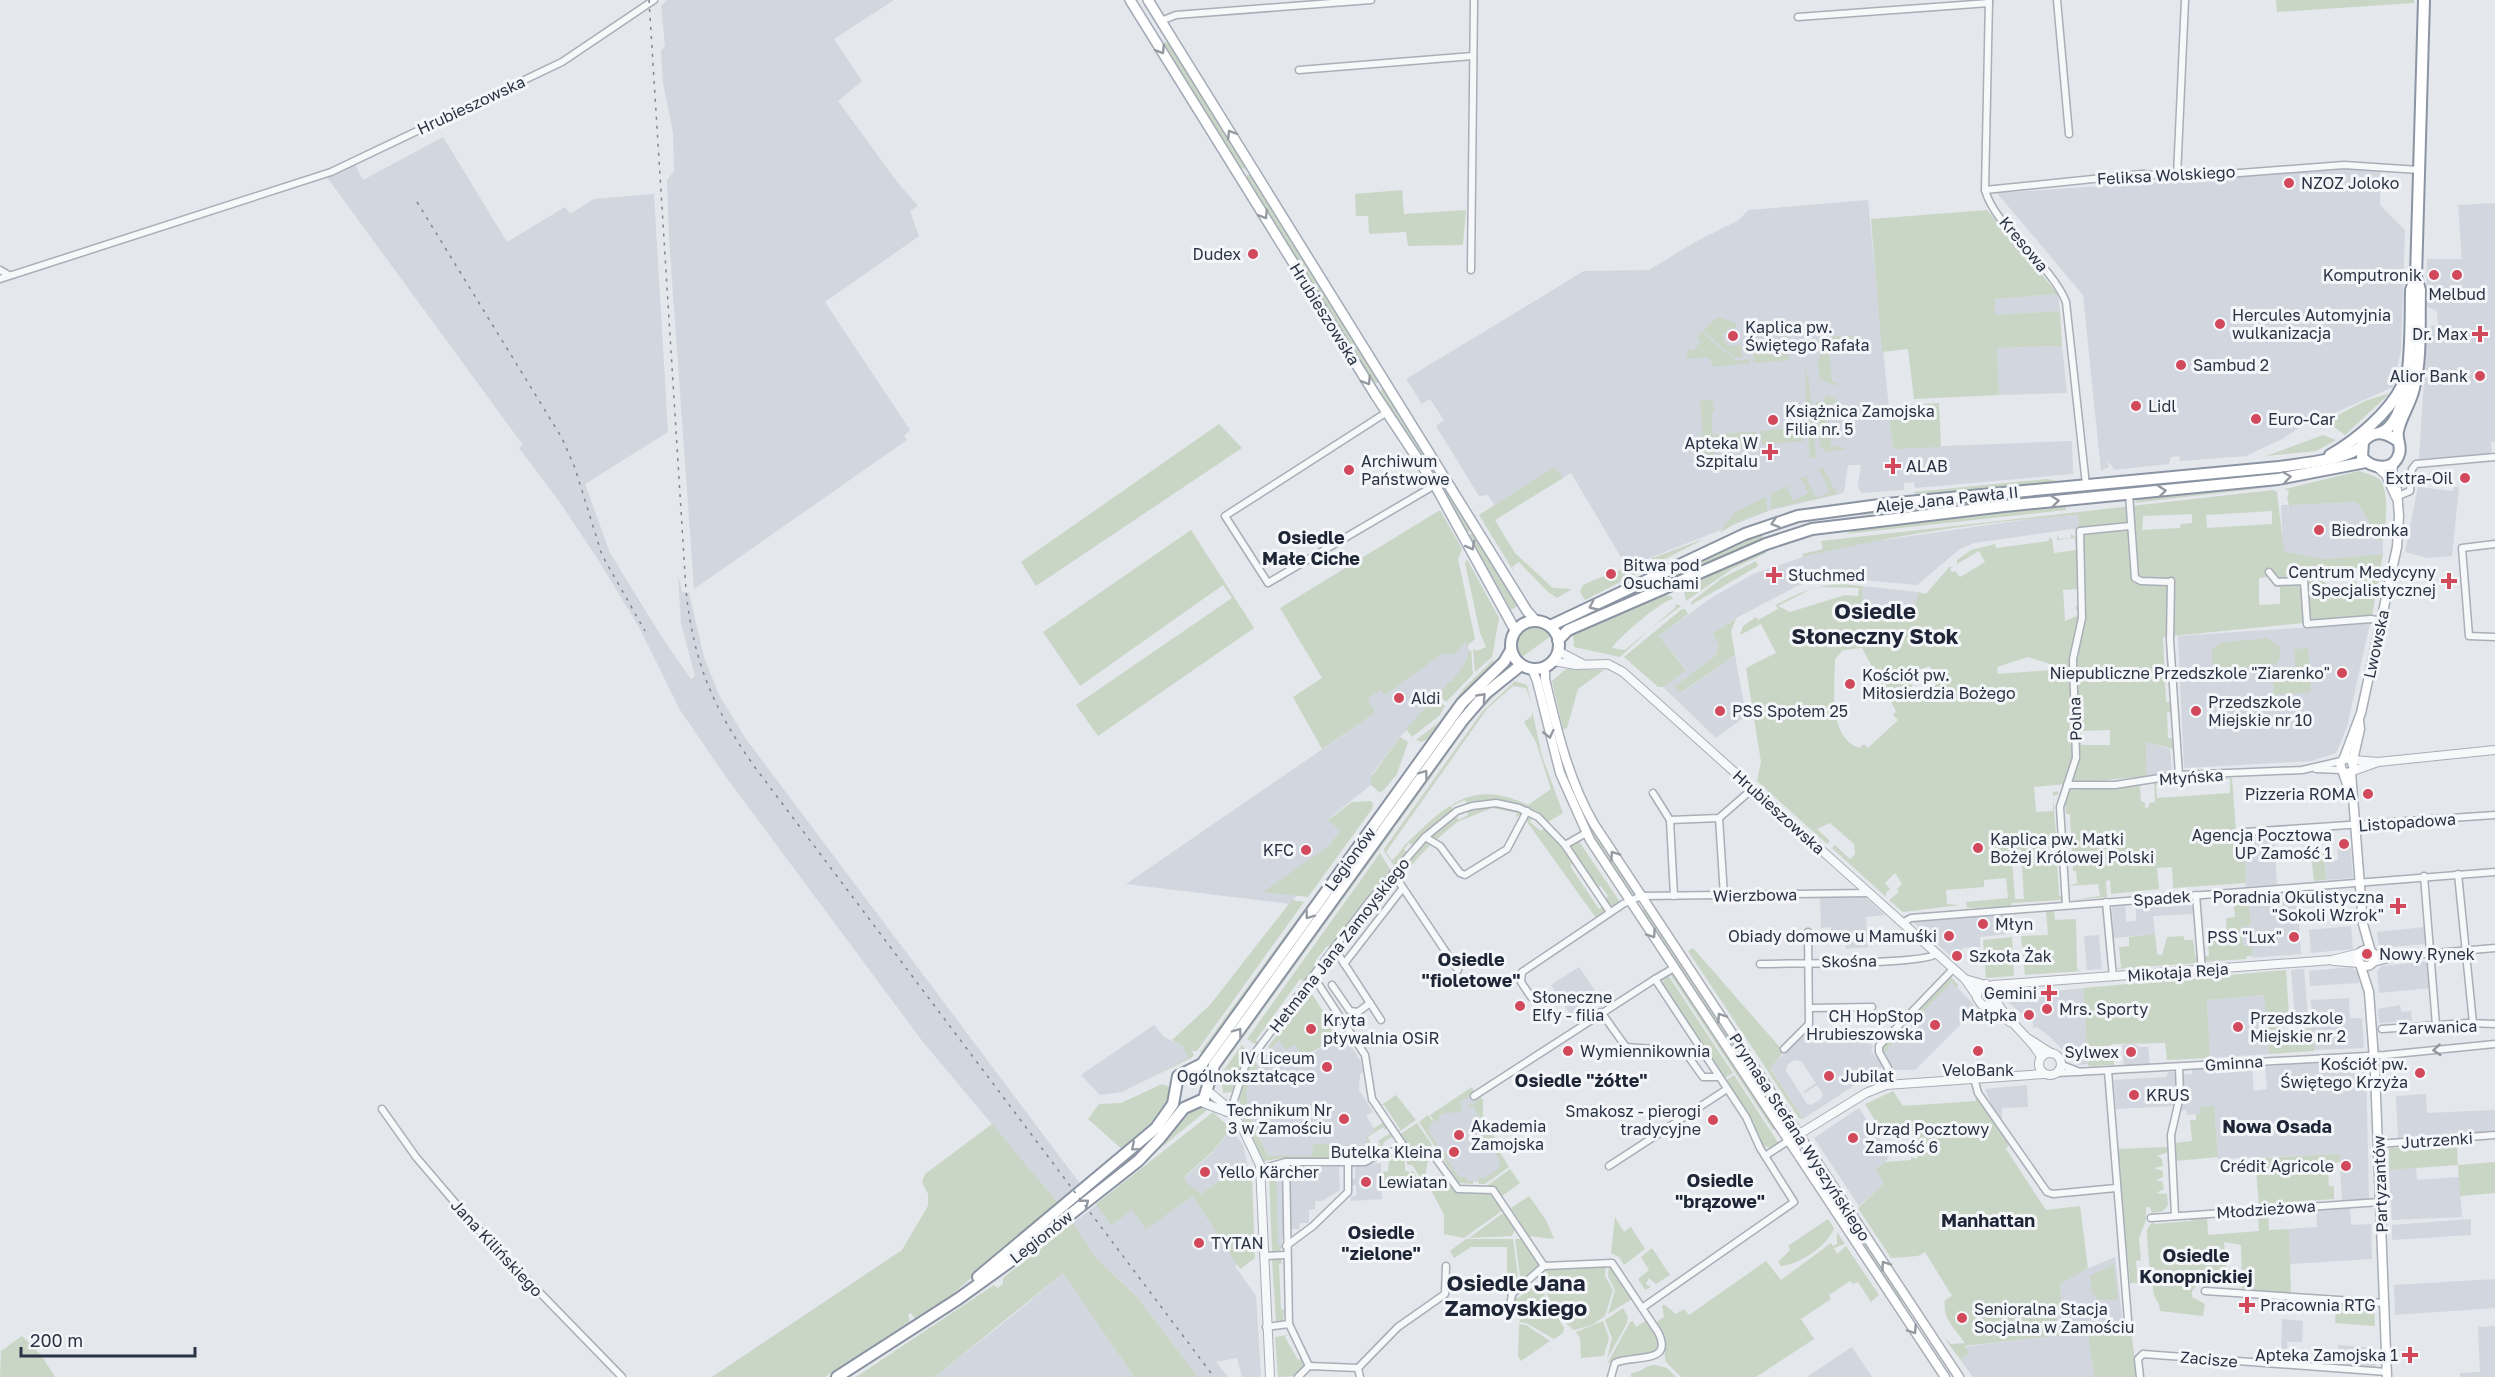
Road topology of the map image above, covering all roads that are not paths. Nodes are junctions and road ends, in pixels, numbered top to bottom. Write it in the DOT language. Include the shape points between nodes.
graph roads {
  1 [pos="654,0"];
  2 [pos="1130,0"];
  3 [pos="1148,0"];
  4 [pos="1371,0"];
  5 [pos="1474,0"];
  6 [pos="2057,0"];
  7 [pos="2185,0"];
  8 [pos="2424,0"];
  9 [pos="1989,2"];
  10 [pos="1798,17"];
  11 [pos="1161,21"];
  12 [pos="1473,56"];
  13 [pos="1299,70"];
  14 [pos="2069,134"];
  15 [pos="1252,168"];
  16 [pos="2419,170"];
  17 [pos="1239,176"];
  18 [pos="2177,176"];
  19 [pos="1985,190"];
  20 [pos="0,270"];
  21 [pos="1471,270"];
  22 [pos="9,275"];
  23 [pos="2416,277"];
  24 [pos="0,279"];
  25 [pos="2407,376"];
  26 [pos="1387,412"];
  27 [pos="2380,433"];
  28 [pos="2398,441"];
  29 [pos="2362,445"];
  30 [pos="2495,457"];
  31 [pos="2324,459"];
  32 [pos="2366,462"];
  33 [pos="2394,462"];
  34 [pos="2376,466"];
  35 [pos="1435,485"];
  36 [pos="2086,485"];
  37 [pos="2129,494"];
  38 [pos="2396,497"];
  39 [pos="2087,498"];
  40 [pos="1847,509"];
  41 [pos="1848,524"];
  42 [pos="2130,526"];
  43 [pos="2495,544"];
  44 [pos="2269,572"];
  45 [pos="1536,621"];
  46 [pos="2381,621"];
  47 [pos="1550,626"];
  48 [pos="1515,630"];
  49 [pos="2495,637"];
  50 [pos="1511,650"];
  51 [pos="1554,655"];
  52 [pos="1526,667"];
  53 [pos="2359,720"];
  54 [pos="2357,738"];
  55 [pos="2495,750"];
  56 [pos="2376,761"];
  57 [pos="2346,766"];
  58 [pos="2179,775"];
  59 [pos="1749,785"];
  60 [pos="2067,785"];
  61 [pos="1653,793"];
  62 [pos="1527,811"];
  63 [pos="2495,815"];
  64 [pos="1719,818"];
  65 [pos="1670,820"];
  66 [pos="2355,825"];
  67 [pos="2246,832"];
  68 [pos="1586,833"];
  69 [pos="1425,837"];
  70 [pos="1565,845"];
  71 [pos="2495,872"];
  72 [pos="1393,873"];
  73 [pos="2458,874"];
  74 [pos="2424,876"];
  75 [pos="2360,882"];
  76 [pos="1402,889"];
  77 [pos="1869,893"];
  78 [pos="2196,895"];
  79 [pos="1641,896"];
  80 [pos="1674,896"];
  81 [pos="1724,896"];
  82 [pos="1629,900"];
  83 [pos="2106,902"];
  84 [pos="2066,905"];
  85 [pos="1610,912"];
  86 [pos="1902,923"];
  87 [pos="2363,924"];
  88 [pos="1808,932"];
  89 [pos="1334,948"];
  90 [pos="2495,948"];
  91 [pos="2466,950"];
  92 [pos="2360,952"];
  93 [pos="2372,952"];
  94 [pos="2430,953"];
  95 [pos="1936,954"];
  96 [pos="2400,956"];
  97 [pos="2332,960"];
  98 [pos="1809,962"];
  99 [pos="1344,964"];
  100 [pos="1760,964"];
  101 [pos="2360,964"];
  102 [pos="2372,964"];
  103 [pos="1674,968"];
  104 [pos="1953,969"];
  105 [pos="1458,970"];
  106 [pos="2202,970"];
  107 [pos="1313,976"];
  108 [pos="2113,977"];
  109 [pos="1965,979"];
  110 [pos="1655,980"];
  111 [pos="2023,984"];
  112 [pos="1332,985"];
  113 [pos="1989,985"];
  114 [pos="2369,992"];
  115 [pos="1976,995"];
  116 [pos="1531,997"];
  117 [pos="1998,999"];
  118 [pos="1370,1003"];
  119 [pos="1988,1006"];
  120 [pos="1872,1007"];
  121 [pos="1810,1008"];
  122 [pos="1602,1012"];
  123 [pos="1381,1020"];
  124 [pos="2012,1022"];
  125 [pos="2472,1023"];
  126 [pos="2495,1024"];
  127 [pos="2436,1025"];
  128 [pos="2382,1029"];
  129 [pos="2029,1039"];
  130 [pos="2495,1044"];
  131 [pos="1784,1049"];
  132 [pos="2052,1053"];
  133 [pos="2374,1055"];
  134 [pos="2040,1061"];
  135 [pos="2062,1065"];
  136 [pos="2179,1067"];
  137 [pos="1192,1070"];
  138 [pos="2108,1071"];
  139 [pos="2080,1072"];
  140 [pos="2044,1074"];
  141 [pos="2057,1074"];
  142 [pos="2009,1076"];
  143 [pos="1718,1077"];
  144 [pos="1974,1078"];
  145 [pos="1888,1084"];
  146 [pos="1208,1086"];
  147 [pos="1727,1089"];
  148 [pos="1175,1091"];
  149 [pos="1474,1096"];
  150 [pos="1196,1103"];
  151 [pos="382,1109"];
  152 [pos="1230,1113"];
  153 [pos="2495,1135"];
  154 [pos="1799,1137"];
  155 [pos="1788,1141"];
  156 [pos="2378,1144"];
  157 [pos="1407,1152"];
  158 [pos="1765,1156"];
  159 [pos="1286,1162"];
  160 [pos="1348,1162"];
  161 [pos="1610,1166"];
  162 [pos="1261,1169"];
  163 [pos="2116,1188"];
  164 [pos="2380,1202"];
  165 [pos="2175,1215"];
  166 [pos="2151,1218"];
  167 [pos="1286,1246"];
  168 [pos="1286,1255"];
  169 [pos="1264,1256"];
  170 [pos="1446,1266"];
  171 [pos="1544,1266"];
  172 [pos="2205,1291"];
  173 [pos="2384,1303"];
  174 [pos="1510,1306"];
  175 [pos="1642,1308"];
  176 [pos="936,1312"];
  177 [pos="2128,1320"];
  178 [pos="1289,1324"];
  179 [pos="1266,1327"];
  180 [pos="1309,1366"];
  181 [pos="1358,1368"];
  182 [pos="2387,1375"];
  183 [pos="622,1377"];
  184 [pos="837,1377"];
  185 [pos="1270,1377"];
  186 [pos="1298,1377"];
  187 [pos="1360,1377"];
  188 [pos="1611,1377"];
  189 [pos="1945,1377"];
  190 [pos="1959,1377"];
  191 [pos="2140,1377"];
  1 -- 22 [label="street, Hrubieszowska" via="562,62 331,172"];
  2 -- 17 [label="main road, Hrubieszowska, one-way"];
  3 -- 11 [label="main road, Hrubieszowska"];
  4 -- 11 [label="street" via="1176,15"];
  5 -- 12 [label="street"];
  6 -- 14 [label="street"];
  7 -- 18 [label="street"];
  8 -- 16 [label="highway"];
  9 -- 10 [label="street"];
  9 -- 19 [label="street"];
  15 -- 11 [label="main road, Hrubieszowska, one-way"];
  12 -- 13 [label="street"];
  12 -- 21 [label="street"];
  15 -- 17 [label="main road"];
  15 -- 45 [label="main road, Hrubieszowska"];
  16 -- 18 [label="street, Feliksa Wolskiego" via="2344,165"];
  16 -- 23 [label="highway"];
  17 -- 26 [label="main road, Hrubieszowska, one-way"];
  18 -- 19 [label="street, Feliksa Wolskiego" via="2142,174"];
  19 -- 36 [label="street, Kresowa" via="1991,205 2056,284 2066,302"];
  20 -- 22 [label="street"];
  22 -- 24 [label="street, Hrubieszowska"];
  23 -- 25 [label="highway" via="2411,290"];
  23 -- 28 [label="highway" via="2420,290 2417,373"];
  25 -- 27 [label="highway" via="2401,405 2389,428"];
  25 -- 31 [label="highway" via="2385,411 2347,445"];
  26 -- 35 [label="main road, Hrubieszowska"];
  26 -- 35 [label="street" via="1226,516 1268,583"];
  27 -- 28 [label="highway"];
  27 -- 29 [label="highway" via="2369,436"];
  28 -- 33 [label="highway" via="2400,453"];
  29 -- 31 [label="highway, Aleje Jana Pawła II" via="2354,453"];
  29 -- 32 [label="highway" via="2361,454"];
  30 -- 38 [label="street" via="2416,464 2410,491"];
  31 -- 36 [label="highway, Aleje Jana Pawła II" via="2267,469"];
  32 -- 34 [label="highway"];
  37 -- 32 [label="highway, Aleje Jana Pawła II, one-way" via="2286,478"];
  33 -- 34 [label="highway"];
  33 -- 38 [label="main road, Lwowska"];
  34 -- 38 [label="main road, Lwowska" via="2386,475"];
  35 -- 48 [label="main road, Hrubieszowska, one-way"];
  36 -- 39 [label="highway"];
  36 -- 40 [label="highway, Aleje Jana Pawła II"];
  37 -- 39 [label="highway, Aleje Jana Pawła II"];
  37 -- 42 [label="street"];
  38 -- 46 [label="main road, Lwowska" via="2398,541"];
  41 -- 39 [label="highway, Aleje Jana Pawła II, one-way"];
  40 -- 41 [label="highway"];
  40 -- 47 [label="highway, Aleje Jana Pawła II, one-way" via="1798,516 1758,528"];
  41 -- 51 [label="highway, Aleje Jana Pawła II" via="1805,531 1766,544 1568,630"];
  42 -- 58 [label="street" via="2136,579 2170,581"];
  42 -- 60 [label="street, Polna" via="2080,531 2082,618 2073,658 2076,758"];
  43 -- 49 [label="street" via="2462,548 2469,636"];
  44 -- 46 [label="street" via="2277,582 2304,581 2307,624"];
  45 -- 47 [label="highway"];
  45 -- 48 [label="highway"];
  46 -- 53 [label="main road, Lwowska"];
  47 -- 51 [label="highway"];
  48 -- 50 [label="highway"];
  50 -- 52 [label="highway"];
  50 -- 137 [label="highway, Legionów, one-way" via="1504,662 1462,703 1205,1059"];
  51 -- 52 [label="highway"];
  51 -- 59 [label="street, Hrubieszowska" via="1585,664 1608,664 1623,672"];
  79 -- 51 [label="main road, Prymasa Stefana Wyszyńskiego, one-way" via="1594,824 1574,784 1545,679"];
  52 -- 68 [label="main road, Prymasa Stefana Wyszyńskiego, one-way" via="1537,681 1560,773"];
  146 -- 52 [label="highway, Legionów, one-way" via="1214,1065 1468,714 1490,689"];
  53 -- 54 [label="main road, Lwowska"];
  53 -- 57 [label="main road, Lwowska"];
  54 -- 56 [label="street" via="2361,752"];
  54 -- 57 [label="main road, Lwowska"];
  55 -- 56 [label="street, Młyńska"];
  56 -- 57 [label="street, Młyńska"];
  57 -- 58 [label="street, Młyńska"];
  57 -- 66 [label="main road, Lwowska"];
  58 -- 60 [label="street, Młyńska" via="2126,784"];
  59 -- 64 [label="street" via="1749,792"];
  59 -- 77 [label="street, Hrubieszowska"];
  60 -- 84 [label="street, Polna" via="2060,807"];
  61 -- 65 [label="street"];
  62 -- 69 [label="street, Hetmana Jana Zamoyskiego" via="1503,804 1472,806 1449,817"];
  62 -- 69 [label="street" via="1507,849 1465,875 1440,846"];
  62 -- 70 [label="street, Hetmana Jana Zamoyskiego" via="1543,821"];
  63 -- 66 [label="street, Listopadowa"];
  64 -- 65 [label="street"];
  64 -- 81 [label="street"];
  65 -- 80 [label="street"];
  66 -- 67 [label="street, Listopadowa"];
  66 -- 75 [label="main road, Lwowska"];
  68 -- 70 [label="street"];
  68 -- 82 [label="main road, Prymasa Stefana Wyszyńskiego"];
  69 -- 72 [label="street, Hetmana Jana Zamoyskiego"];
  70 -- 85 [label="street, Hetmana Jana Zamoyskiego"];
  71 -- 73 [label="street, Spadek"];
  72 -- 76 [label="street"];
  72 -- 89 [label="street, Hetmana Jana Zamoyskiego"];
  73 -- 74 [label="street, Spadek"];
  73 -- 91 [label="street"];
  74 -- 75 [label="street, Spadek"];
  74 -- 94 [label="street"];
  75 -- 78 [label="street, Spadek"];
  75 -- 87 [label="main road, Lwowska"];
  76 -- 99 [label="street"];
  76 -- 105 [label="street"];
  77 -- 81 [label="street, Wierzbowa"];
  77 -- 86 [label="street, Hrubieszowska"];
  78 -- 83 [label="street, Spadek"];
  78 -- 106 [label="street"];
  79 -- 80 [label="street, Wierzbowa"];
  79 -- 82 [label="street"];
  154 -- 79 [label="main road, Prymasa Stefana Wyszyńskiego, one-way"];
  80 -- 81 [label="street, Wierzbowa"];
  82 -- 85 [label="street"];
  82 -- 103 [label="main road, Prymasa Stefana Wyszyńskiego, one-way"];
  83 -- 84 [label="street, Spadek"];
  83 -- 108 [label="street"];
  84 -- 86 [label="street, Spadek" via="1911,918"];
  85 -- 116 [label="street" via="1522,972 1521,982"];
  86 -- 95 [label="street, Hrubieszowska"];
  87 -- 92 [label="main road, Lwowska"];
  87 -- 93 [label="main road, Lwowska"];
  88 -- 98 [label="street"];
  89 -- 99 [label="street"];
  89 -- 107 [label="street, Hetmana Jana Zamoyskiego"];
  90 -- 91 [label="street"];
  91 -- 94 [label="street"];
  91 -- 125 [label="street"];
  92 -- 93 [label="main road"];
  92 -- 97 [label="street, Mikołaja Reja"];
  92 -- 101 [label="main road, Lwowska"];
  93 -- 96 [label="street"];
  93 -- 102 [label="main road, Lwowska"];
  94 -- 96 [label="street"];
  94 -- 127 [label="street"];
  95 -- 98 [label="street, Skośna" via="1904,960"];
  95 -- 104 [label="street, Hrubieszowska"];
  96 -- 102 [label="street"];
  97 -- 101 [label="street, Mikołaja Reja"];
  97 -- 106 [label="street, Mikołaja Reja"];
  98 -- 100 [label="street, Skośna"];
  98 -- 121 [label="street"];
  99 -- 118 [label="street"];
  101 -- 102 [label="main road"];
  101 -- 114 [label="main road, Partyzantów"];
  102 -- 114 [label="main road, Partyzantów"];
  103 -- 110 [label="street"];
  103 -- 155 [label="main road, Prymasa Stefana Wyszyńskiego"];
  104 -- 109 [label="street, Hrubieszowska"];
  104 -- 145 [label="street" via="1879,1046 1888,1068"];
  106 -- 108 [label="street, Mikołaja Reja"];
  107 -- 152 [label="street, Hetmana Jana Zamoyskiego" via="1245,1066"];
  107 -- 157 [label="street" via="1365,1055 1372,1099"];
  108 -- 111 [label="street, Mikołaja Reja"];
  109 -- 113 [label="street, Hrubieszowska"];
  109 -- 115 [label="street, Hrubieszowska"];
  110 -- 122 [label="street"];
  110 -- 143 [label="street"];
  111 -- 113 [label="street, Mikołaja Reja"];
  111 -- 117 [label="street, Mikołaja Reja"];
  112 -- 118 [label="street" via="1350,1011 1358,1012"];
  113 -- 115 [label="street" via="1978,989"];
  113 -- 117 [label="street"];
  114 -- 133 [label="main road, Partyzantów"];
  115 -- 119 [label="street" via="1980,1003"];
  117 -- 119 [label="street"];
  117 -- 124 [label="street"];
  118 -- 123 [label="street"];
  119 -- 124 [label="street"];
  120 -- 121 [label="street"];
  121 -- 131 [label="street" via="1808,1027"];
  122 -- 143 [label="street" via="1626,1047 1681,1051 1703,1077"];
  122 -- 149 [label="street"];
  124 -- 129 [label="street"];
  125 -- 126 [label="street, Zarwanica"];
  125 -- 127 [label="street, Zarwanica"];
  127 -- 128 [label="street, Zarwanica"];
  129 -- 132 [label="street"];
  129 -- 134 [label="street"];
  130 -- 133 [label="street, Gminna, one-way"];
  132 -- 134 [label="street"];
  132 -- 135 [label="street"];
  133 -- 136 [label="street, Gminna"];
  133 -- 156 [label="main road, Partyzantów"];
  134 -- 140 [label="street"];
  134 -- 142 [label="street"];
  135 -- 139 [label="street, Gminna"];
  135 -- 141 [label="street"];
  136 -- 138 [label="street, Gminna"];
  136 -- 165 [label="street" via="2180,1098 2171,1135"];
  137 -- 146 [label="highway"];
  137 -- 148 [label="highway, Legionów" via="1178,1076"];
  138 -- 139 [label="street, Gminna"];
  138 -- 163 [label="street"];
  139 -- 141 [label="street, Gminna"];
  140 -- 141 [label="street"];
  140 -- 142 [label="street"];
  142 -- 144 [label="street"];
  143 -- 147 [label="street"];
  144 -- 145 [label="street"];
  144 -- 163 [label="street" via="1983,1101 2048,1192"];
  145 -- 154 [label="street" via="1866,1093"];
  146 -- 150 [label="highway, Legionów"];
  146 -- 152 [label="street"];
  147 -- 158 [label="street"];
  147 -- 161 [label="street"];
  148 -- 150 [label="highway"];
  148 -- 176 [label="highway, Legionów, one-way" via="1173,1104 1146,1138"];
  150 -- 152 [label="street" via="1207,1102"];
  176 -- 150 [label="highway, Legionów, one-way" via="1015,1258 1133,1165 1182,1110"];
  151 -- 183 [label="street, Jana Kilińskiego" via="416,1157 475,1226"];
  152 -- 162 [label="street" via="1250,1139"];
  153 -- 156 [label="street, Jutrzenki"];
  154 -- 155 [label="street"];
  190 -- 154 [label="main road, Prymasa Stefana Wyszyńskiego, one-way"];
  155 -- 158 [label="street"];
  155 -- 189 [label="main road, Prymasa Stefana Wyszyńskiego, one-way"];
  156 -- 164 [label="main road, Partyzantów"];
  157 -- 160 [label="street" via="1383,1152 1365,1162"];
  157 -- 171 [label="street" via="1432,1153 1458,1188 1493,1190"];
  158 -- 175 [label="street" via="1793,1199 1792,1206"];
  159 -- 160 [label="street"];
  159 -- 162 [label="street"];
  159 -- 167 [label="street"];
  160 -- 167 [label="street" via="1347,1194"];
  162 -- 169 [label="street"];
  163 -- 177 [label="street"];
  164 -- 165 [label="street, Młodzieżowa"];
  164 -- 173 [label="main road, Partyzantów"];
  165 -- 166 [label="street, Młodzieżowa"];
  167 -- 168 [label="street"];
  168 -- 169 [label="street"];
  168 -- 178 [label="street"];
  169 -- 179 [label="street"];
  170 -- 181 [label="street" via="1445,1294 1395,1329"];
  171 -- 174 [label="street" via="1512,1294"];
  171 -- 175 [label="street" via="1610,1262"];
  172 -- 173 [label="street"];
  173 -- 182 [label="main road, Partyzantów"];
  175 -- 188 [label="street" via="1660,1338 1660,1350 1648,1358 1618,1361"];
  176 -- 184 [label="highway, Legionów"];
  178 -- 179 [label="street"];
  178 -- 180 [label="street"];
  179 -- 185 [label="street"];
  180 -- 181 [label="street"];
  180 -- 186 [label="street"];
  181 -- 187 [label="street"];
  182 -- 191 [label="street, Zacisze" via="2140,1355"];
}
